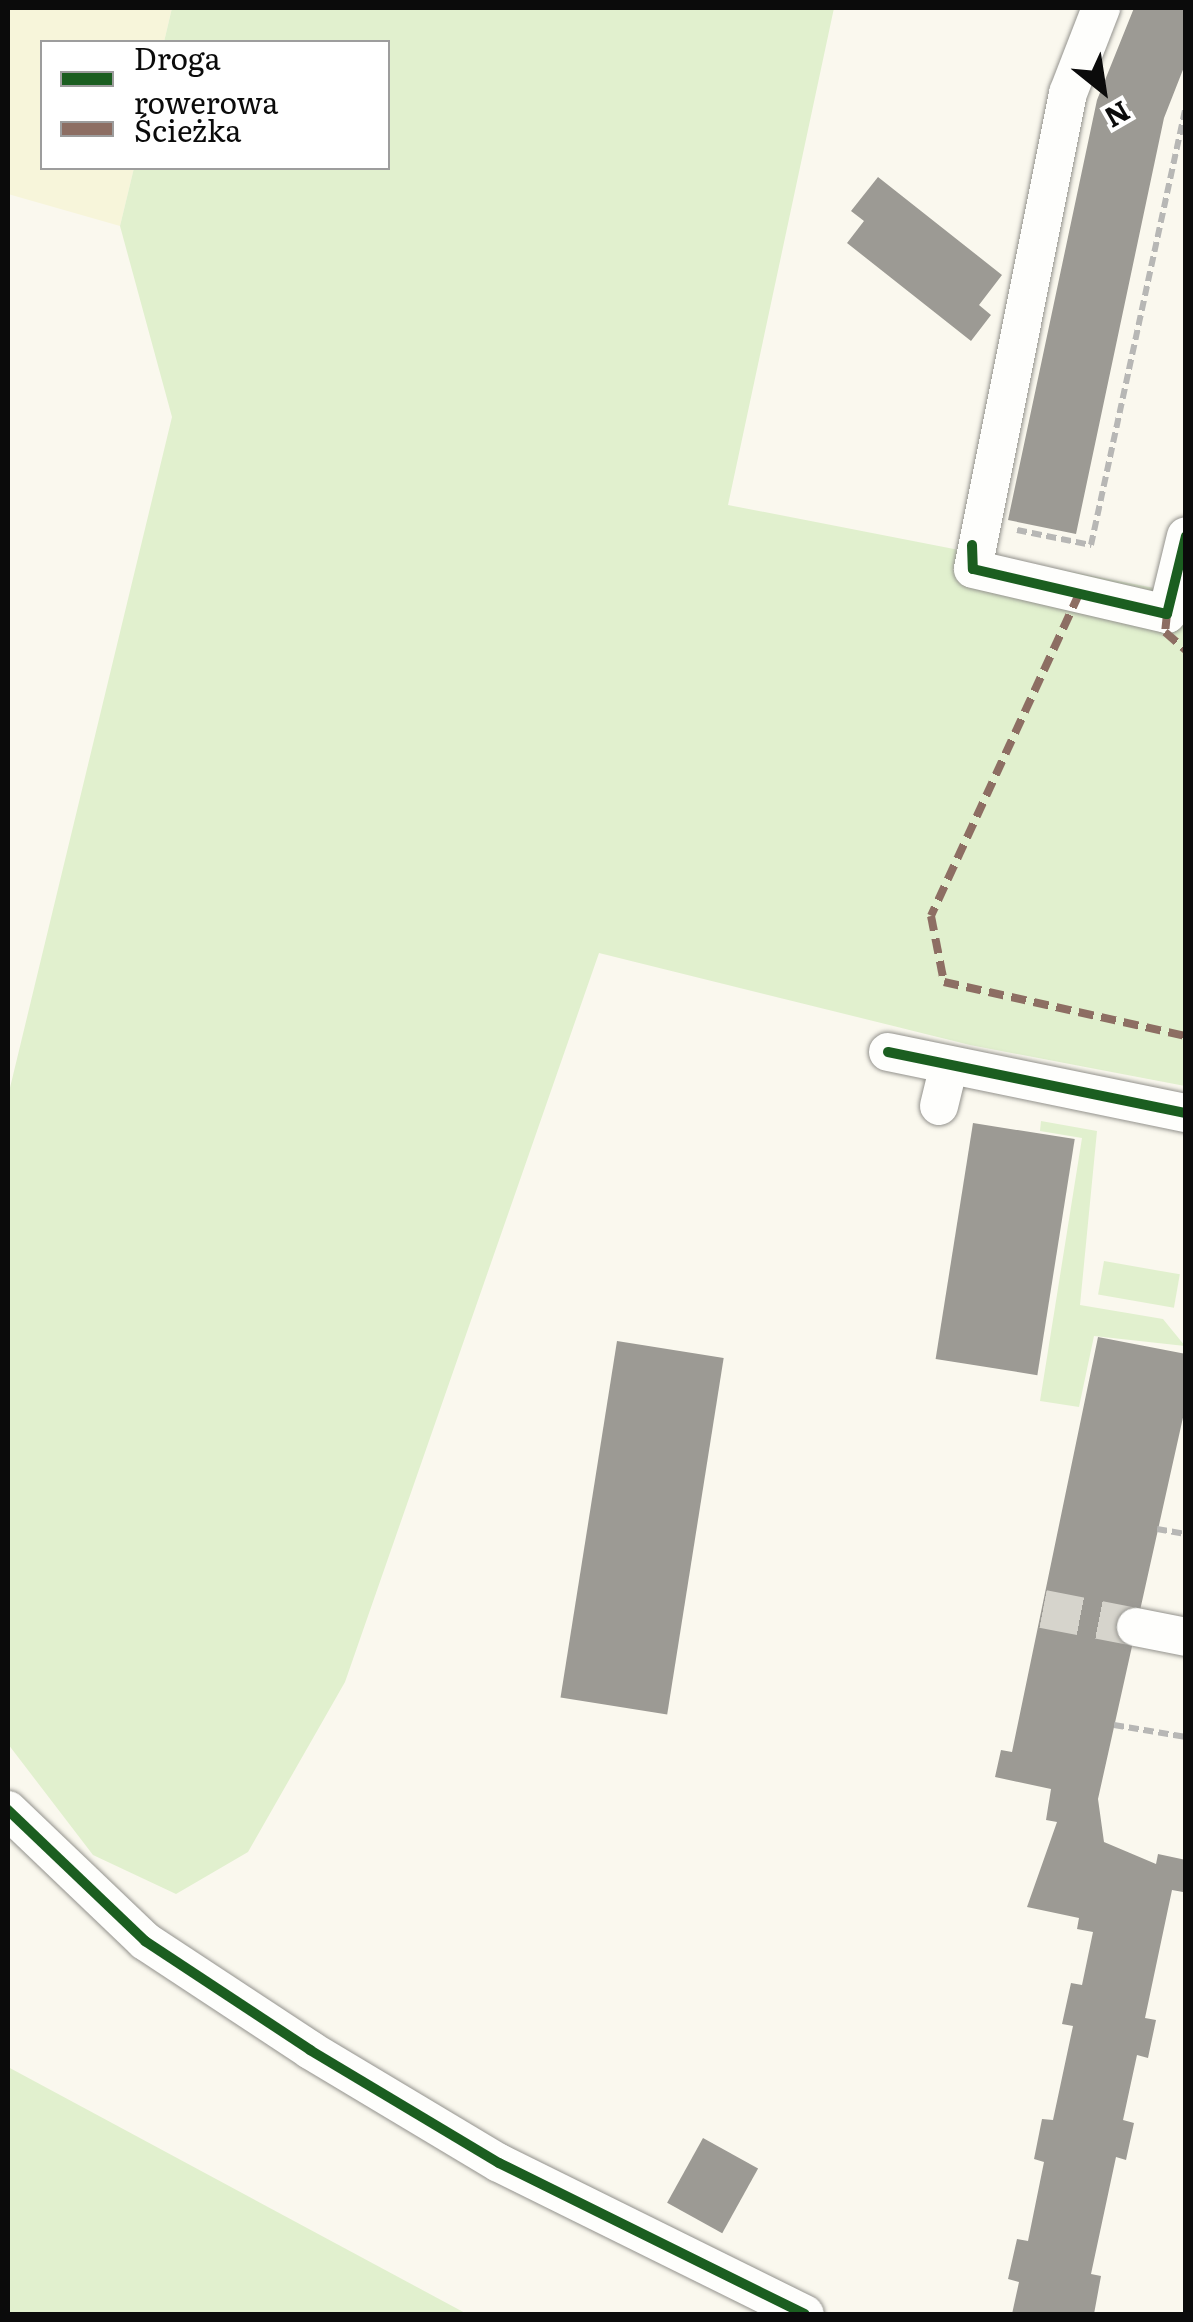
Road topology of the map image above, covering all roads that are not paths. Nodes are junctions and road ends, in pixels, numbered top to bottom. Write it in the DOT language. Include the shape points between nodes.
graph roads {
  1 [pos="1102,8"];
  2 [pos="1186,536"];
  3 [pos="888,1052"];
  4 [pos="949,1065"];
  5 [pos="939,1106"];
  6 [pos="1182,1122"];
  7 [pos="1136,1627"];
  8 [pos="1186,1637"];
  9 [pos="8,1810"];
  10 [pos="805,2314"];
  1 -- 2 [label="street" via="1068,93 973,569 1167,614"];
  3 -- 4 [label="street"];
  4 -- 5 [label="street"];
  4 -- 6 [label="street"];
  7 -- 8 [label="street"];
  9 -- 10 [label="street" via="144,1942 310,2050 499,2162"];
}
